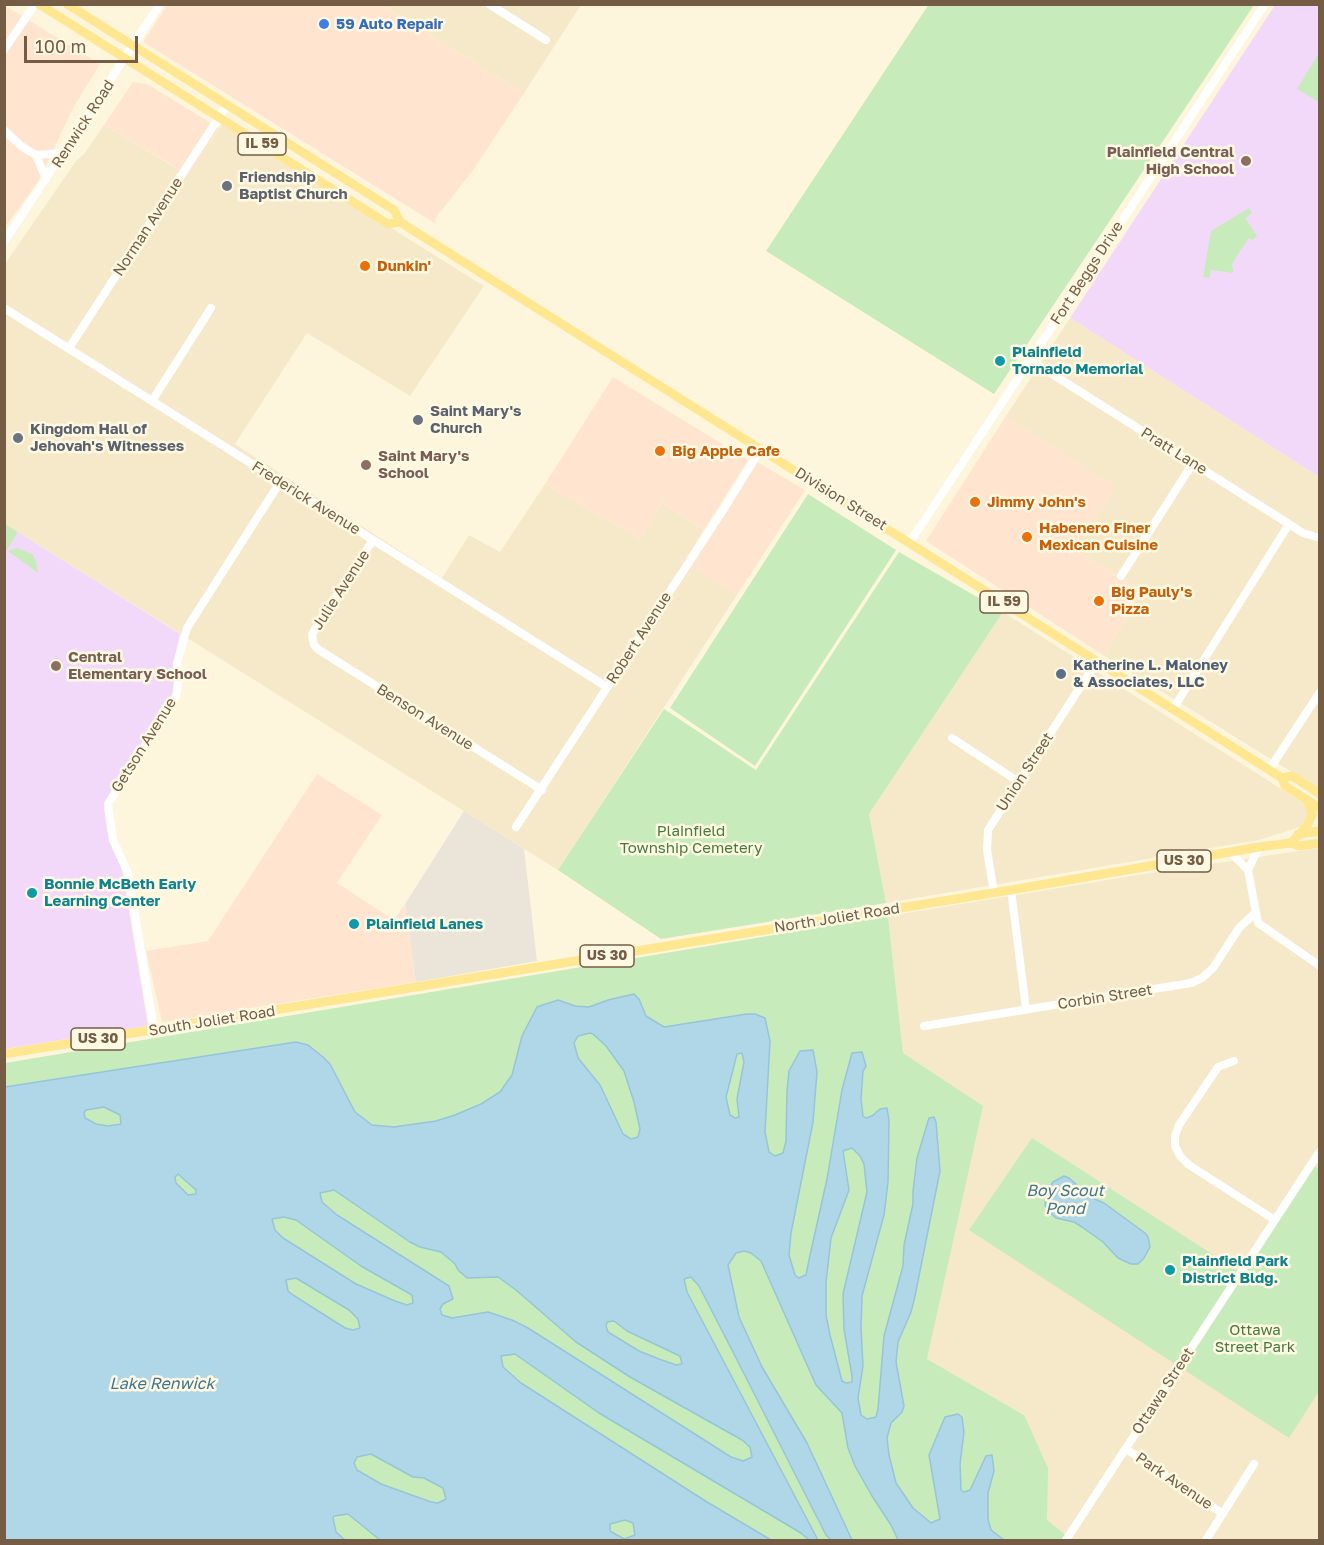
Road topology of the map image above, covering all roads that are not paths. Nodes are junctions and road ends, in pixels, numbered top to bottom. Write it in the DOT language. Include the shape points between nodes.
graph roads {
  1 [pos="37,4"];
  2 [pos="67,4"];
  3 [pos="160,4"];
  4 [pos="489,4"];
  5 [pos="1264,4"];
  6 [pos="546,40"];
  7 [pos="134,46"];
  8 [pos="4,50"];
  9 [pos="126,59"];
  10 [pos="227,105"];
  11 [pos="219,118"];
  12 [pos="4,130"];
  13 [pos="63,153"];
  14 [pos="36,155"];
  15 [pos="46,179"];
  16 [pos="400,222"];
  17 [pos="4,242"];
  18 [pos="4,308"];
  19 [pos="211,308"];
  20 [pos="69,348"];
  21 [pos="1030,360"];
  22 [pos="152,401"];
  23 [pos="761,449"];
  24 [pos="1193,463"];
  25 [pos="280,482"];
  26 [pos="1289,524"];
  27 [pos="1320,538"];
  28 [pos="373,540"];
  29 [pos="910,542"];
  30 [pos="1121,576"];
  31 [pos="313,640"];
  32 [pos="1097,661"];
  33 [pos="607,687"];
  34 [pos="1320,692"];
  35 [pos="1173,709"];
  36 [pos="952,738"];
  37 [pos="1269,770"];
  38 [pos="1282,778"];
  39 [pos="1019,782"];
  40 [pos="542,790"];
  41 [pos="1320,794"];
  42 [pos="1308,801"];
  43 [pos="1320,808"];
  44 [pos="516,826"];
  45 [pos="1320,831"];
  46 [pos="1297,835"];
  47 [pos="1291,843"];
  48 [pos="1320,843"];
  49 [pos="1259,847"];
  50 [pos="1231,853"];
  51 [pos="1248,870"];
  52 [pos="1011,890"];
  53 [pos="994,893"];
  54 [pos="1255,914"];
  55 [pos="1320,966"];
  56 [pos="384,993"];
  57 [pos="1026,1009"];
  58 [pos="924,1026"];
  59 [pos="154,1030"];
  60 [pos="4,1054"];
  61 [pos="1234,1061"];
  62 [pos="1320,1151"];
  63 [pos="1275,1220"];
  64 [pos="1126,1449"];
  65 [pos="1254,1464"];
  66 [pos="1223,1514"];
  67 [pos="1066,1540"];
  68 [pos="1206,1540"];
  1 -- 8 [label="street"];
  1 -- 9 [label="main road, IL 59"];
  2 -- 7 [label="main road, IL 59"];
  3 -- 7 [label="street, Renwick Road"];
  4 -- 6 [label="street"];
  5 -- 21 [label="street, Fort Beggs Drive"];
  7 -- 9 [label="street, Renwick Road"];
  7 -- 10 [label="main road, Division Street / IL 59"];
  9 -- 11 [label="main road, Division Street / IL 59"];
  9 -- 13 [label="street, Renwick Road"];
  10 -- 11 [label="street, Norman Avenue"];
  10 -- 16 [label="main road, Division Street / IL 59" via="394,210"];
  11 -- 16 [label="main road, Division Street / IL 59" via="388,224"];
  11 -- 20 [label="street, Norman Avenue"];
  12 -- 14 [label="street"];
  13 -- 14 [label="street"];
  13 -- 15 [label="street, Renwick Road"];
  14 -- 15 [label="street"];
  15 -- 17 [label="street, Renwick Road"];
  16 -- 23 [label="main road, Division Street / IL 59"];
  18 -- 20 [label="street, Frederick Avenue"];
  19 -- 22 [label="street"];
  20 -- 22 [label="street, Frederick Avenue"];
  21 -- 24 [label="street, Pratt Lane"];
  21 -- 29 [label="street, Fort Beggs Drive"];
  22 -- 25 [label="street, Frederick Avenue"];
  23 -- 29 [label="main road, Division Street / IL 59"];
  23 -- 33 [label="street, Robert Avenue"];
  24 -- 26 [label="street, Pratt Lane"];
  24 -- 30 [label="street"];
  25 -- 28 [label="street, Frederick Avenue"];
  25 -- 59 [label="street, Getson Avenue" via="187,628 177,663 176,696 108,804 113,840 128,873"];
  26 -- 27 [label="street, Pratt Lane"];
  26 -- 35 [label="street"];
  28 -- 31 [label="street, Julie Avenue" via="315,629"];
  28 -- 33 [label="street, Frederick Avenue"];
  29 -- 32 [label="main road, Division Street / IL 59"];
  31 -- 40 [label="street, Benson Avenue" via="319,650"];
  32 -- 35 [label="main road, Division Street / IL 59"];
  32 -- 39 [label="street, Union Street"];
  33 -- 40 [label="street, Robert Avenue"];
  34 -- 37 [label="street"];
  35 -- 37 [label="main road, Division Street / IL 59"];
  36 -- 39 [label="street"];
  37 -- 38 [label="main road, Division Street / IL 59"];
  38 -- 41 [label="main road, Division Street / IL 59" via="1292,776"];
  38 -- 42 [label="main road, Division Street / IL 59" via="1285,786"];
  39 -- 53 [label="street, Union Street" via="988,830"];
  40 -- 44 [label="street, Robert Avenue"];
  42 -- 43 [label="main road, Division Street / IL 59"];
  42 -- 46 [label="main road" via="1312,815"];
  45 -- 46 [label="main road"];
  46 -- 47 [label="main road"];
  47 -- 48 [label="main road, North Joliet Road / US 30"];
  47 -- 49 [label="main road, North Joliet Road / US 30"];
  49 -- 50 [label="main road, North Joliet Road / US 30"];
  49 -- 51 [label="street"];
  50 -- 51 [label="street"];
  50 -- 52 [label="main road, North Joliet Road / US 30"];
  51 -- 54 [label="street"];
  52 -- 53 [label="main road, North Joliet Road / US 30"];
  52 -- 57 [label="street"];
  53 -- 56 [label="main road, North Joliet Road / US 30"];
  54 -- 55 [label="street" via="1258,923"];
  54 -- 57 [label="street, Corbin Street" via="1239,928 1213,968 1191,983"];
  56 -- 59 [label="main road, South Joliet Road / US 30"];
  57 -- 58 [label="street, Corbin Street"];
  59 -- 60 [label="main road, South Joliet Road / US 30"];
  61 -- 63 [label="street" via="1218,1067 1179,1125 1175,1146 1189,1165"];
  62 -- 63 [label="street, Ottawa Street"];
  63 -- 64 [label="street, Ottawa Street"];
  64 -- 66 [label="street, Park Avenue"];
  64 -- 67 [label="street, Ottawa Street"];
  65 -- 66 [label="street"];
  66 -- 68 [label="street"];
}
